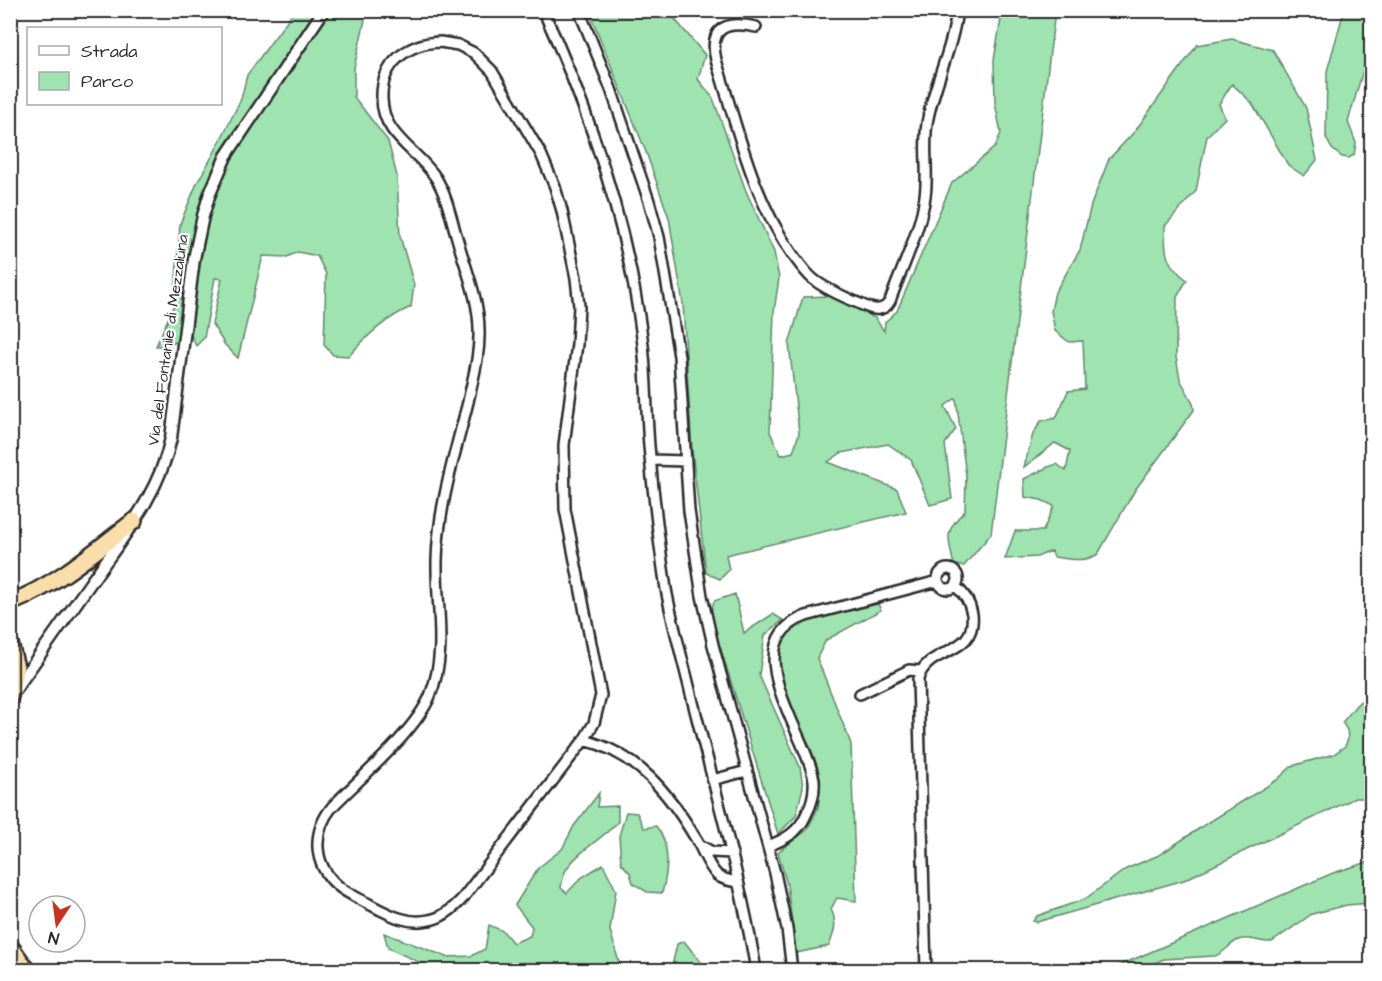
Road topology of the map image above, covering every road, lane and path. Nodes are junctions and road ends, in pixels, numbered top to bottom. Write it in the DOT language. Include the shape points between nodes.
graph roads {
  1 [pos="324,10"];
  2 [pos="543,10"];
  3 [pos="579,10"];
  4 [pos="957,10"];
  5 [pos="756,27"];
  6 [pos="651,460"];
  7 [pos="686,461"];
  8 [pos="134,521"];
  9 [pos="938,581"];
  10 [pos="955,586"];
  11 [pos="10,603"];
  12 [pos="10,644"];
  13 [pos="920,670"];
  14 [pos="860,694"];
  15 [pos="10,696"];
  16 [pos="584,740"];
  17 [pos="747,771"];
  18 [pos="712,780"];
  19 [pos="700,846"];
  20 [pos="768,846"];
  21 [pos="732,853"];
  22 [pos="738,882"];
  23 [pos="10,945"];
  24 [pos="27,970"];
  25 [pos="756,970"];
  26 [pos="792,970"];
  27 [pos="926,970"];
  1 -- 8 [label="street, Via del Fontanile di Mezzaluna" via="226,156 212,187 196,249 170,444 154,487"];
  2 -- 6 [label="street" via="581,100 626,246 643,340"];
  3 -- 7 [label="street" via="611,89 659,237 679,356"];
  4 -- 5 [label="street" via="926,127 922,212 890,302 878,309 868,308 813,279 780,237 765,208 714,47 720,32 730,25"];
  6 -- 7 [label="street"];
  6 -- 18 [label="street" via="666,590"];
  7 -- 17 [label="street" via="690,519 705,612"];
  8 -- 11 [label="highway" via="68,572"];
  8 -- 15 [label="street, Via del Fontanile di Mezzaluna"];
  9 -- 10 [label="street" via="944,588"];
  9 -- 10 [label="street" via="941,573 950,570 957,576"];
  9 -- 20 [label="street" via="806,616 783,632 775,650 775,674 811,769 814,792 799,829"];
  10 -- 13 [label="street" via="969,604 971,629 958,646 928,661"];
  12 -- 15 [label="highway" via="16,667"];
  13 -- 14 [label="street" via="909,670"];
  13 -- 27 [label="street"];
  16 -- 16 [label="street" via="464,898 441,916 429,921 393,916 342,888 323,868 317,840 325,817 419,715 431,693 441,656 439,529 476,365 479,329 474,298 442,191 430,171 391,130 384,112 382,90 389,68 407,51 426,43 458,45 489,67 541,154 564,219 579,312 564,445 564,498 601,693 596,717"];
  16 -- 19 [label="street" via="615,750 641,767 676,808"];
  17 -- 18 [label="street"];
  17 -- 20 [label="street"];
  18 -- 21 [label="street"];
  19 -- 21 [label="street" via="712,852"];
  19 -- 22 [label="street" via="718,875"];
  20 -- 26 [label="street"];
  21 -- 22 [label="street"];
  22 -- 25 [label="street"];
  23 -- 24 [label="highway"];
}
